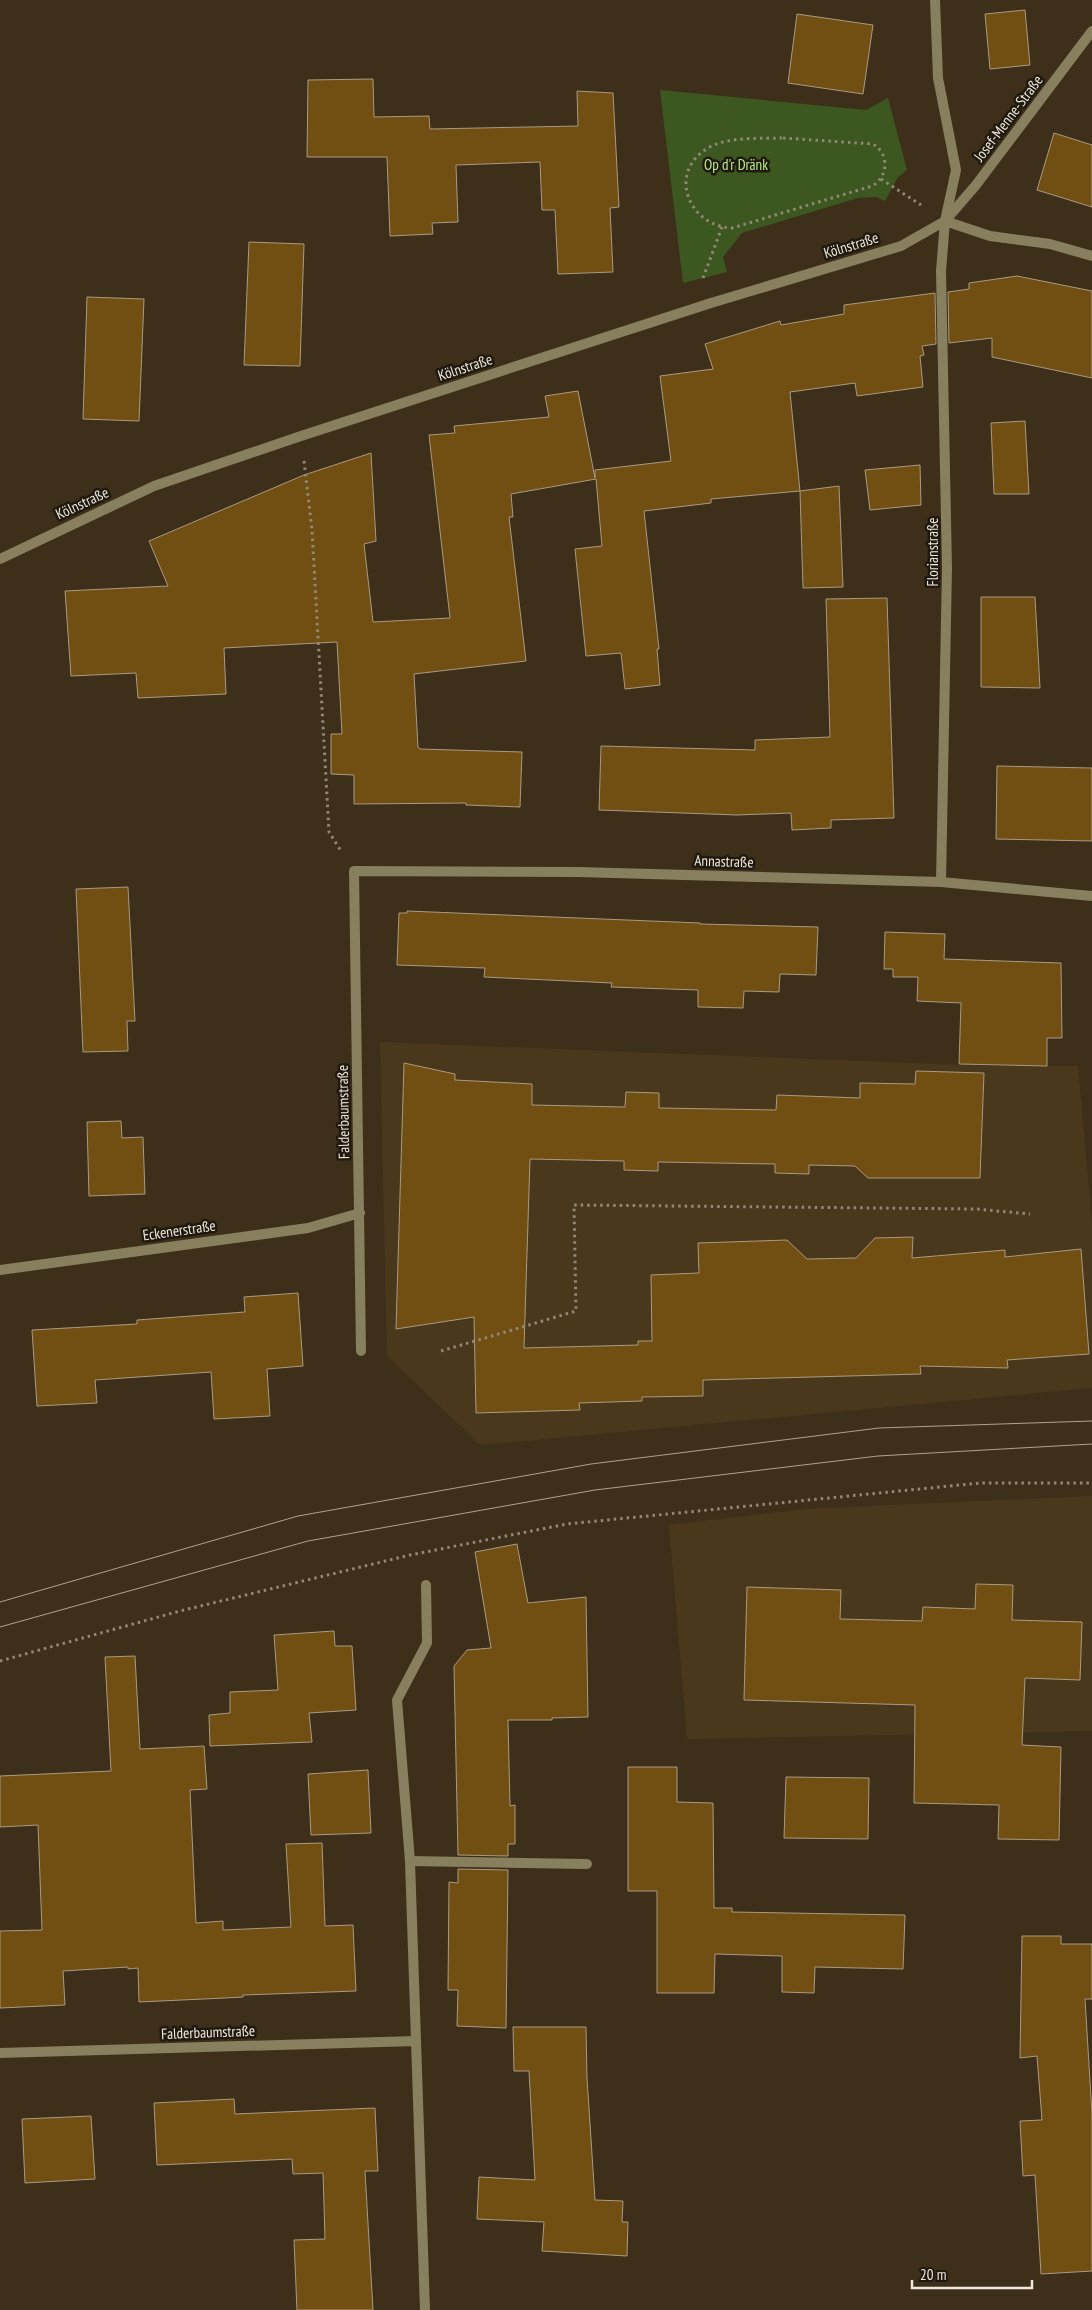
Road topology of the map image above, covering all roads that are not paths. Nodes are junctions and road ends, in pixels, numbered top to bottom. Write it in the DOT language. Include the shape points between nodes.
graph roads {
  1 [pos="935,0"];
  2 [pos="1092,31"];
  3 [pos="945,221"];
  4 [pos="1092,256"];
  5 [pos="0,559"];
  6 [pos="354,871"];
  7 [pos="941,882"];
  8 [pos="1092,896"];
  9 [pos="360,1213"];
  10 [pos="0,1270"];
  11 [pos="361,1352"];
  12 [pos="426,1585"];
  13 [pos="410,1861"];
  14 [pos="587,1864"];
  15 [pos="416,2041"];
  16 [pos="0,2053"];
  17 [pos="425,2310"];
  1 -- 3 [label="street" via="938,78 956,170"];
  2 -- 3 [label="street, Josef-Menne-Straße"];
  3 -- 4 [label="street" via="990,236 1050,244"];
  3 -- 5 [label="street, Kölnstraße" via="901,246 711,303 154,486"];
  3 -- 7 [label="street, Florianstraße" via="942,271 948,568"];
  6 -- 7 [label="street, Annastraße" via="578,872"];
  6 -- 9 [label="street, Falderbaumstraße"];
  7 -- 8 [label="street, Annastraße"];
  9 -- 10 [label="street, Eckenerstraße" via="308,1228"];
  9 -- 11 [label="street, Falderbaumstraße"];
  12 -- 13 [label="street" via="427,1643 397,1700"];
  13 -- 14 [label="street"];
  13 -- 15 [label="street"];
  15 -- 16 [label="street, Falderbaumstraße"];
  15 -- 17 [label="street"];
}
